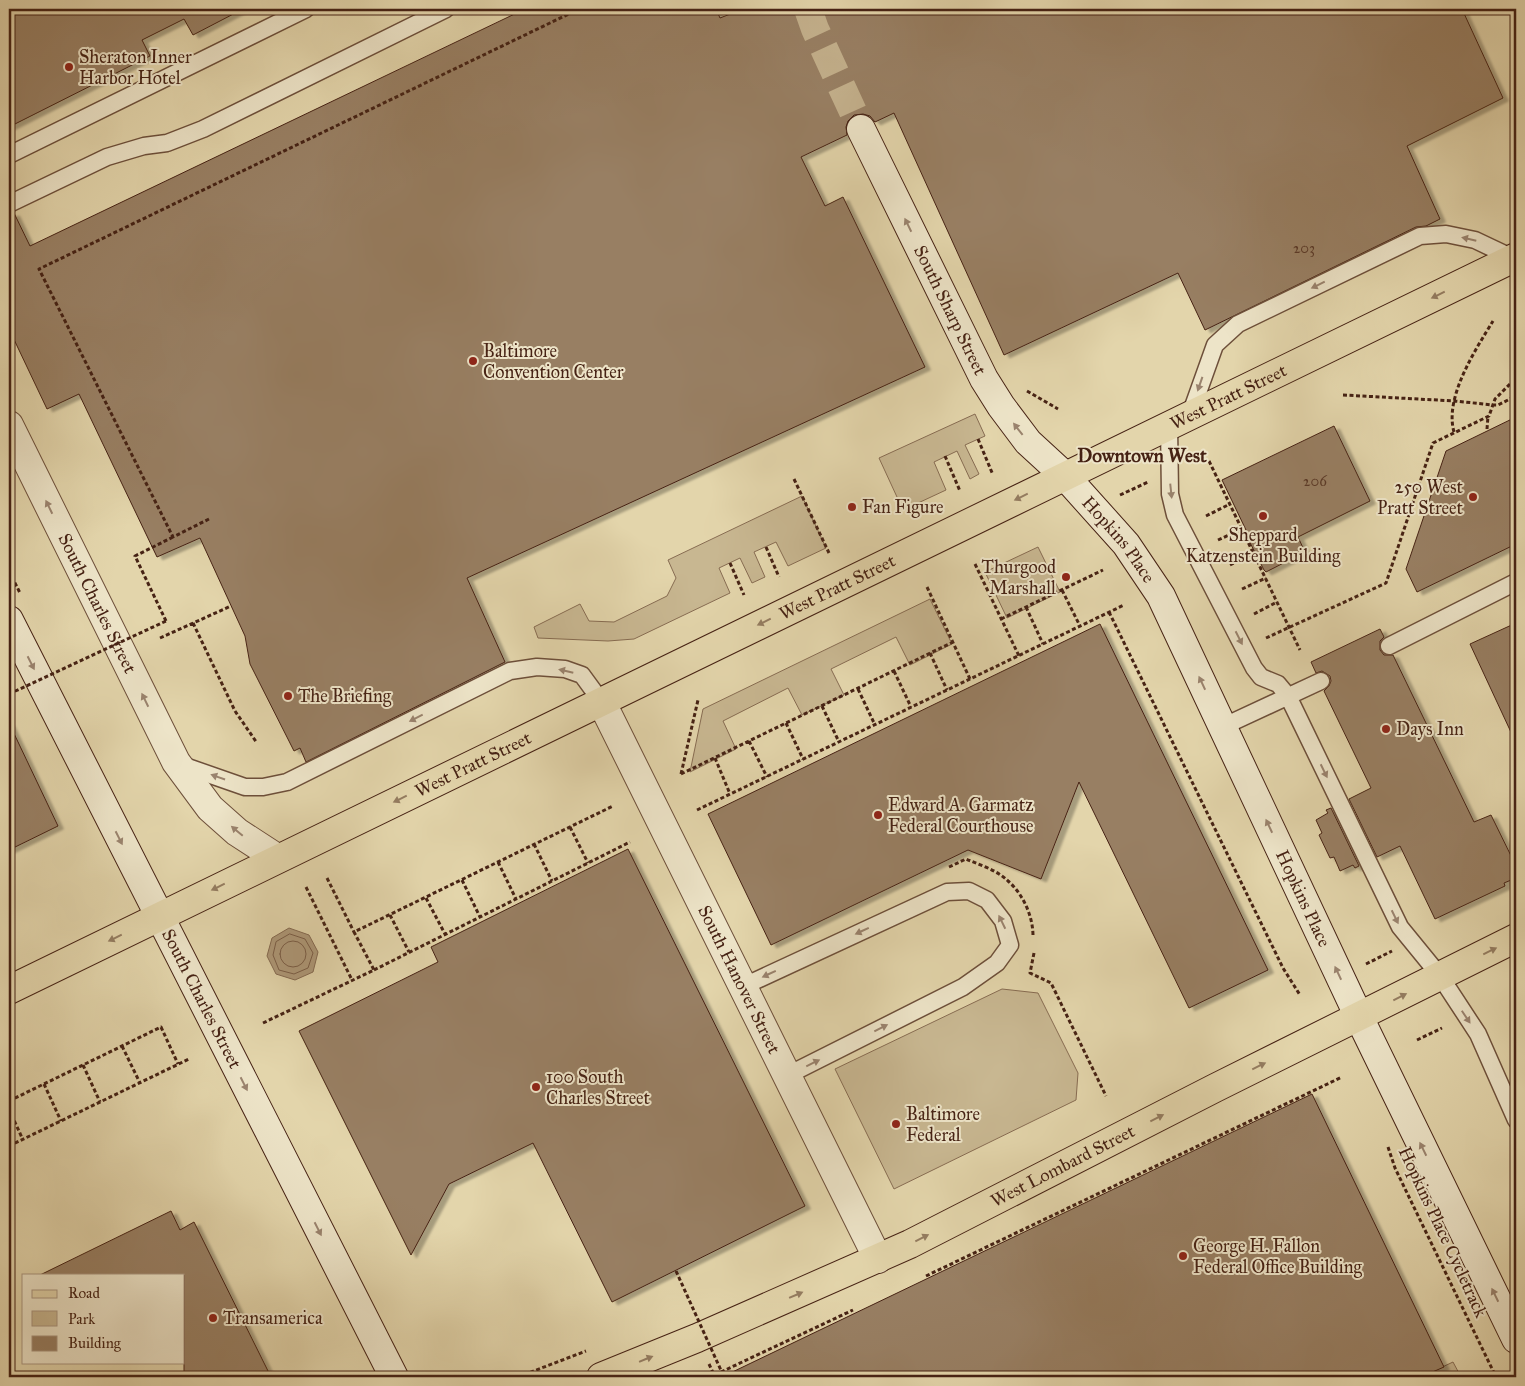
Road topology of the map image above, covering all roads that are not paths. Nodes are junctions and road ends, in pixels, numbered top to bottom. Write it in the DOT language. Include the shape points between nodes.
graph roads {
  1 [pos="306,9"];
  2 [pos="446,9"];
  3 [pos="861,129"];
  4 [pos="9,155"];
  5 [pos="9,204"];
  6 [pos="1515,258"];
  7 [pos="1179,420"];
  8 [pos="9,425"];
  9 [pos="1065,476"];
  10 [pos="1516,582"];
  11 [pos="9,620"];
  12 [pos="1389,646"];
  13 [pos="1321,681"];
  14 [pos="1288,696"];
  15 [pos="601,701"];
  16 [pos="1222,727"];
  17 [pos="176,762"];
  18 [pos="277,858"];
  19 [pos="159,916"];
  20 [pos="1516,938"];
  21 [pos="1440,976"];
  22 [pos="744,986"];
  23 [pos="9,990"];
  24 [pos="1359,1017"];
  25 [pos="788,1075"];
  26 [pos="1516,1120"];
  27 [pos="878,1259"];
  28 [pos="1516,1339"];
  29 [pos="394,1377"];
  30 [pos="601,1377"];
  1 -- 4 [label="lane"];
  2 -- 5 [label="lane" via="203,129 166,143 144,146 107,158"];
  9 -- 3 [label="main road, South Sharp Street, one-way" via="1028,442 984,379"];
  6 -- 7 [label="main road, West Pratt Street, one-way"];
  6 -- 7 [label="lane, one-way" via="1475,240 1446,234 1420,236 1402,244 1238,324 1215,345"];
  7 -- 9 [label="main road, West Pratt Street"];
  7 -- 14 [label="lane, one-way" via="1170,494 1175,515 1254,668 1261,677 1278,684"];
  17 -- 8 [label="main road, South Charles Street, one-way"];
  9 -- 15 [label="main road, West Pratt Street, one-way"];
  16 -- 9 [label="main road, Hopkins Place, one-way" via="1161,596 1126,544"];
  10 -- 12 [label="lane"];
  11 -- 19 [label="main road, South Charles Street, one-way"];
  13 -- 14 [label="lane"];
  14 -- 16 [label="lane"];
  14 -- 21 [label="lane, one-way" via="1400,927"];
  15 -- 17 [label="lane, one-way" via="582,675 537,667 510,671 287,782 246,787"];
  15 -- 18 [label="main road, West Pratt Street, one-way"];
  15 -- 22 [label="main road, South Hanover Street"];
  24 -- 16 [label="main road, Hopkins Place, one-way"];
  18 -- 17 [label="main road, South Charles Street, one-way" via="237,832 210,808"];
  18 -- 19 [label="main road, West Pratt Street, one-way"];
  19 -- 23 [label="main road, West Pratt Street, one-way"];
  19 -- 29 [label="main road, South Charles Street, one-way"];
  21 -- 20 [label="main road, West Lombard Street, one-way"];
  24 -- 21 [label="main road, West Lombard Street, one-way"];
  21 -- 26 [label="lane, one-way" via="1478,1034"];
  22 -- 25 [label="main road, South Hanover Street"];
  25 -- 22 [label="lane, one-way" via="963,987 997,963 1010,945 1003,921 987,900 969,891 947,892"];
  27 -- 24 [label="main road, West Lombard Street, one-way"];
  28 -- 24 [label="main road, Hopkins Place, one-way"];
  25 -- 27 [label="main road, South Hanover Street"];
  30 -- 27 [label="main road, West Lombard Street, one-way"];
}
